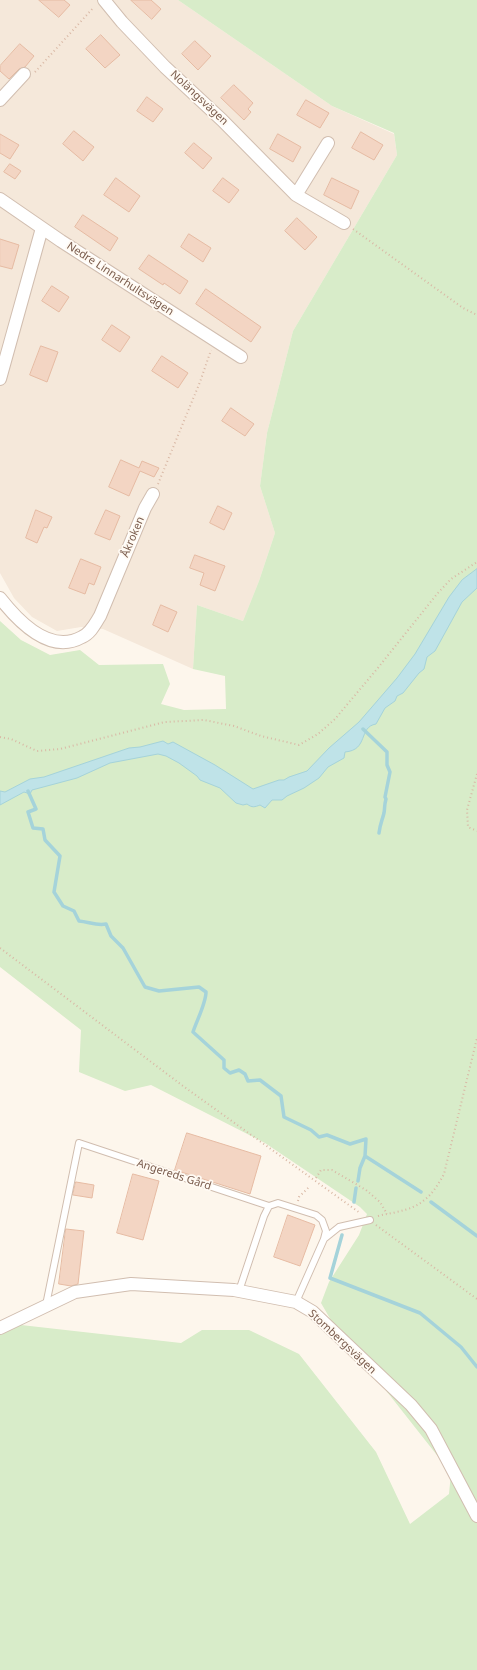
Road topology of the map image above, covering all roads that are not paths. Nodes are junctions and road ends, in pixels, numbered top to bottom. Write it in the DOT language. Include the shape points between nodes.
graph roads {
  1 [pos="100,3"];
  2 [pos="27,76"];
  3 [pos="0,100"];
  4 [pos="328,143"];
  5 [pos="296,195"];
  6 [pos="0,199"];
  7 [pos="344,223"];
  8 [pos="42,228"];
  9 [pos="241,357"];
  10 [pos="0,379"];
  11 [pos="153,494"];
  12 [pos="0,598"];
  13 [pos="269,1206"];
  14 [pos="370,1220"];
  15 [pos="324,1239"];
  16 [pos="239,1291"];
  17 [pos="296,1302"];
  18 [pos="46,1304"];
  19 [pos="0,1328"];
  20 [pos="477,1516"];
  1 -- 5 [label="street, Nolängsvägen"];
  2 -- 3 [label="street"];
  4 -- 5 [label="street"];
  5 -- 7 [label="street, Nolängsvägen"];
  6 -- 8 [label="street, Nedre Linnarhultsvägen"];
  8 -- 9 [label="street, Nedre Linnarhultsvägen"];
  8 -- 10 [label="street"];
  11 -- 12 [label="street, Åkroken" via="100,616 83,637 69,642 42,637 12,613"];
  13 -- 15 [label="lane, Angereds Gård" via="278,1203 316,1215 322,1220 326,1231"];
  13 -- 16 [label="lane"];
  13 -- 18 [label="lane, Angereds Gård" via="79,1143"];
  14 -- 15 [label="lane" via="339,1227"];
  15 -- 17 [label="lane"];
  16 -- 17 [label="street, Stombergsvägen"];
  16 -- 18 [label="street, Stombergsvägen" via="131,1284 75,1292"];
  17 -- 20 [label="street, Stombergsvägen" via="313,1312 411,1405 431,1429"];
  18 -- 19 [label="street, Stombergsvägen"];
}
